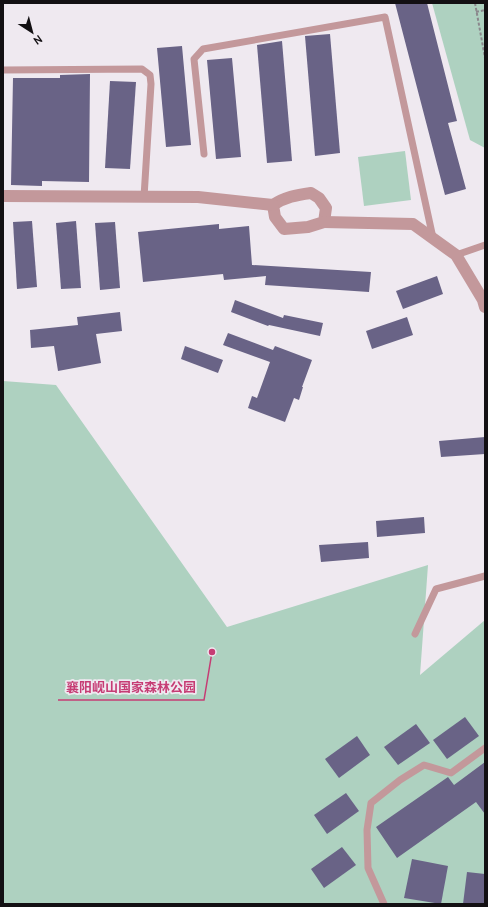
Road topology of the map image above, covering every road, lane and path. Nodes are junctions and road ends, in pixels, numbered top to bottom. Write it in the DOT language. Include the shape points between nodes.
graph roads {
  1 [pos="475,3"];
  2 [pos="485,10"];
  3 [pos="476,12"];
  4 [pos="485,58"];
  5 [pos="3,70"];
  6 [pos="204,154"];
  7 [pos="3,196"];
  8 [pos="144,197"];
  9 [pos="273,205"];
  10 [pos="324,222"];
  11 [pos="433,238"];
  12 [pos="485,244"];
  13 [pos="456,255"];
  14 [pos="484,302"];
  15 [pos="485,576"];
  16 [pos="415,634"];
  17 [pos="485,748"];
  18 [pos="384,904"];
  1 -- 3 [label="path"];
  2 -- 3 [label="path"];
  3 -- 4 [label="path"];
  5 -- 8 [label="lane" via="142,70 150,75"];
  6 -- 11 [label="lane" via="194,59 203,49 385,17"];
  7 -- 8 [label="street"];
  8 -- 9 [label="street" via="198,197"];
  9 -- 10 [label="street" via="275,217 284,229 308,228"];
  9 -- 10 [label="street" via="282,199 311,193 320,198 326,208"];
  10 -- 11 [label="street" via="414,224"];
  11 -- 13 [label="street"];
  12 -- 13 [label="lane"];
  13 -- 14 [label="street"];
  15 -- 16 [label="lane" via="436,589"];
  17 -- 18 [label="lane" via="451,773 424,765 371,803 367,830 368,868"];
}
